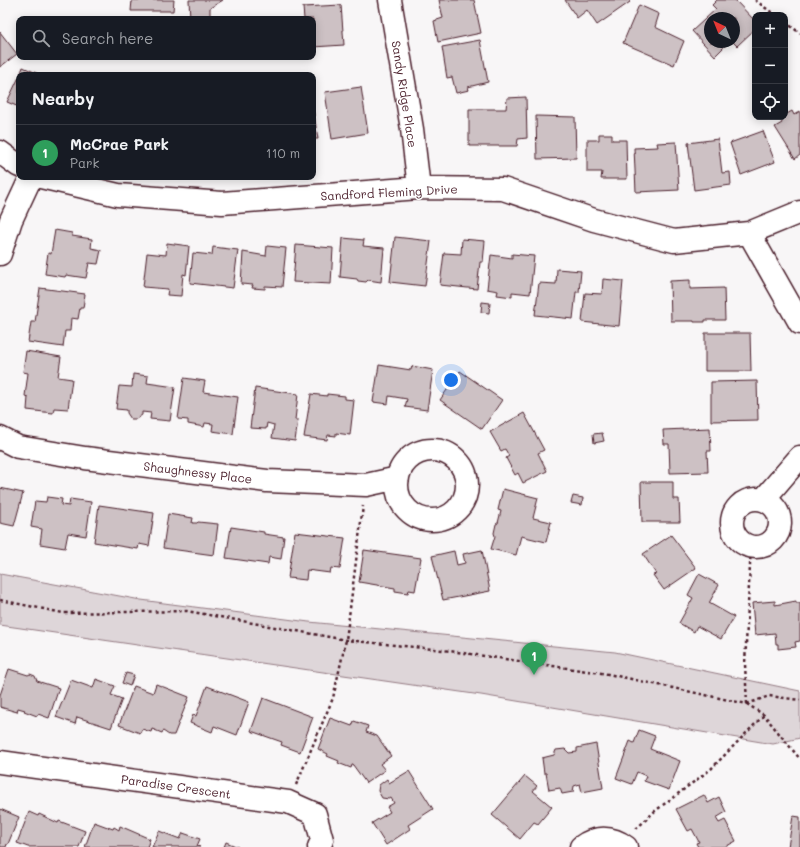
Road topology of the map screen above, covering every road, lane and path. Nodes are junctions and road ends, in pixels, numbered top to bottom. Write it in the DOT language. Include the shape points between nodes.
graph roads {
  1 [pos="390,0"];
  2 [pos="755,0"];
  3 [pos="771,12"];
  4 [pos="788,24"];
  5 [pos="800,33"];
  6 [pos="0,152"];
  7 [pos="16,164"];
  8 [pos="30,180"];
  9 [pos="54,180"];
  10 [pos="419,188"];
  11 [pos="800,212"];
  12 [pos="749,233"];
  13 [pos="0,254"];
  14 [pos="800,323"];
  15 [pos="0,438"];
  16 [pos="800,457"];
  17 [pos="398,478"];
  18 [pos="366,485"];
  19 [pos="763,500"];
  20 [pos="751,546"];
  21 [pos="0,600"];
  22 [pos="346,640"];
  23 [pos="800,700"];
  24 [pos="747,704"];
  25 [pos="764,715"];
  26 [pos="800,759"];
  27 [pos="0,762"];
  28 [pos="288,802"];
  29 [pos="623,845"];
  30 [pos="319,847"];
  31 [pos="581,847"];
  1 -- 10 [label="street, Sandy Ridge Place" via="412,129"];
  2 -- 3 [label="path"];
  4 -- 5 [label="path"];
  6 -- 7 [label="street"];
  8 -- 13 [label="street" via="11,220"];
  9 -- 10 [label="street, Sandford Fleming Drive" via="118,195 222,203"];
  10 -- 12 [label="street, Sandford Fleming Drive" via="503,189 594,220 674,241"];
  11 -- 12 [label="street, Sandford Fleming Drive"];
  12 -- 14 [label="street"];
  15 -- 18 [label="street, Shaughnessy Place" via="18,447 85,458 267,480"];
  16 -- 19 [label="street"];
  17 -- 18 [label="street, Shaughnessy Place"];
  18 -- 22 [label="path"];
  19 -- 20 [label="street" via="775,508 779,515 778,531 774,539 767,544"];
  19 -- 20 [label="street" via="754,499 742,504 732,519 736,536"];
  20 -- 24 [label="path" via="745,664"];
  21 -- 22 [label="path" via="63,612 186,611"];
  22 -- 24 [label="path" via="443,650 608,674"];
  22 -- 28 [label="path" via="333,698"];
  23 -- 24 [label="path" via="769,696"];
  24 -- 25 [label="path"];
  25 -- 26 [label="path"];
  25 -- 29 [label="path" via="711,769 655,812"];
  27 -- 28 [label="street, Paradise Crescent"];
  28 -- 30 [label="street, Paradise Crescent" via="315,814 322,840"];
  29 -- 31 [label="street" via="609,839 598,838"];
}
